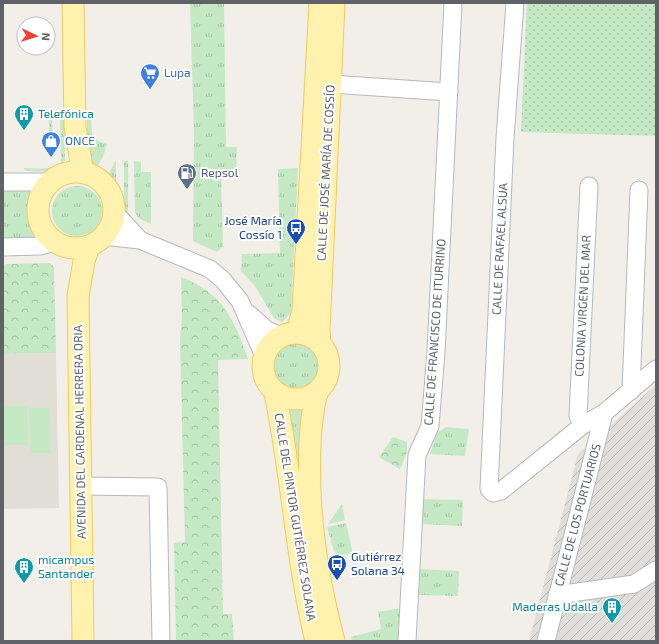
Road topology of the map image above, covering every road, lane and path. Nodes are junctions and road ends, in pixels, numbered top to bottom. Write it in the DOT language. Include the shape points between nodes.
graph roads {
  1 [pos="73,3"];
  2 [pos="320,3"];
  3 [pos="334,3"];
  4 [pos="454,3"];
  5 [pos="515,3"];
  6 [pos="331,84"];
  7 [pos="449,92"];
  8 [pos="75,127"];
  9 [pos="83,173"];
  10 [pos="56,179"];
  11 [pos="3,182"];
  12 [pos="589,186"];
  13 [pos="639,190"];
  14 [pos="114,212"];
  15 [pos="140,240"];
  16 [pos="96,241"];
  17 [pos="58,244"];
  18 [pos="3,247"];
  19 [pos="78,296"];
  20 [pos="246,311"];
  21 [pos="289,334"];
  22 [pos="320,344"];
  23 [pos="264,356"];
  24 [pos="656,369"];
  25 [pos="631,391"];
  26 [pos="275,393"];
  27 [pos="317,393"];
  28 [pos="604,414"];
  29 [pos="583,425"];
  30 [pos="80,486"];
  31 [pos="494,492"];
  32 [pos="656,570"];
  33 [pos="557,595"];
  34 [pos="83,641"];
  35 [pos="161,641"];
  36 [pos="316,641"];
  37 [pos="334,641"];
  38 [pos="407,641"];
  39 [pos="546,641"];
  1 -- 8 [label="main road"];
  2 -- 21 [label="main road, CALLE DE JOSÉ MARÍA DE COSSÍO" via="303,310"];
  3 -- 6 [label="main road, CALLE DE JOSÉ MARÍA DE COSSÍO"];
  4 -- 7 [label="street, CALLE DE FRANCISCO DE ITURRINO"];
  5 -- 31 [label="street, CALLE DE RAFAEL ALSUA" via="505,145 489,489"];
  6 -- 7 [label="street"];
  6 -- 22 [label="main road, CALLE DE JOSÉ MARÍA DE COSSÍO" via="321,256 318,330"];
  7 -- 38 [label="street, CALLE DE FRANCISCO DE ITURRINO" via="432,403 430,426 417,455"];
  8 -- 9 [label="main road"];
  8 -- 10 [label="main road" via="69,162"];
  9 -- 10 [label="main road" via="72,172"];
  9 -- 14 [label="main road" via="96,178 105,186"];
  10 -- 11 [label="street"];
  10 -- 17 [label="main road" via="42,193 38,206 39,220 45,232"];
  12 -- 29 [label="street, COLONIA VIRGEN DEL MAR" via="578,416"];
  13 -- 25 [label="street"];
  14 -- 15 [label="street"];
  14 -- 16 [label="main road" via="111,225"];
  15 -- 16 [label="street"];
  15 -- 20 [label="street" via="210,270 224,280"];
  16 -- 17 [label="main road" via="75,248"];
  16 -- 19 [label="main road" via="84,261"];
  17 -- 18 [label="street"];
  17 -- 19 [label="main road" via="72,268"];
  19 -- 30 [label="main road, AVENIDA DEL CARDENAL HERRERA ORIA"];
  20 -- 21 [label="street" via="267,330"];
  20 -- 23 [label="street"];
  21 -- 22 [label="main road" via="314,338"];
  21 -- 23 [label="main road" via="270,344"];
  22 -- 27 [label="main road" via="325,351 329,369 323,386"];
  23 -- 26 [label="main road" via="262,369 266,382"];
  24 -- 25 [label="street, CALLE DE LOS PORTUARIOS"];
  25 -- 28 [label="street, CALLE DE LOS PORTUARIOS"];
  26 -- 27 [label="main road" via="296,400"];
  26 -- 36 [label="main road, CALLE DEL PINTOR GUTIÉRREZ SOLANA" via="290,471 304,582"];
  27 -- 37 [label="main road, CALLE DEL PINTOR GUTIÉRREZ SOLANA" via="312,409 312,528"];
  28 -- 29 [label="street, CALLE DE LOS PORTUARIOS"];
  28 -- 33 [label="street, CALLE DE LOS PORTUARIOS"];
  29 -- 31 [label="street, CALLE DE LOS PORTUARIOS" via="501,491"];
  30 -- 34 [label="main road, AVENIDA DEL CARDENAL HERRERA ORIA"];
  30 -- 35 [label="street" via="158,488"];
  32 -- 33 [label="street" via="634,584"];
  33 -- 39 [label="street, CALLE DE LOS PORTUARIOS"];
}
